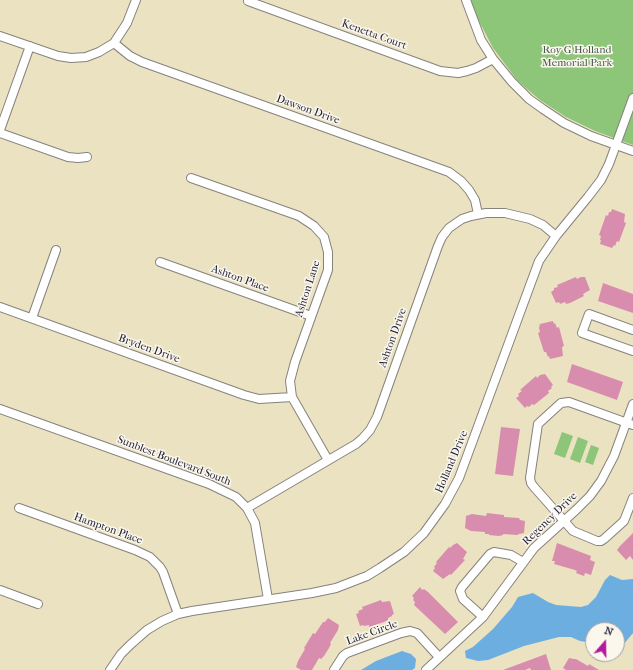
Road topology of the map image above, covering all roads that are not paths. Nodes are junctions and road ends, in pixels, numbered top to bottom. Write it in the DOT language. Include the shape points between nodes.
graph roads {
  1 [pos="136,0"];
  2 [pos="466,0"];
  3 [pos="248,1"];
  4 [pos="0,36"];
  5 [pos="114,43"];
  6 [pos="30,46"];
  7 [pos="492,59"];
  8 [pos="633,98"];
  9 [pos="0,131"];
  10 [pos="616,145"];
  11 [pos="633,151"];
  12 [pos="87,157"];
  13 [pos="191,178"];
  14 [pos="478,214"];
  15 [pos="556,236"];
  16 [pos="56,250"];
  17 [pos="160,262"];
  18 [pos="0,307"];
  19 [pos="311,316"];
  20 [pos="32,318"];
  21 [pos="633,330"];
  22 [pos="633,351"];
  23 [pos="292,397"];
  24 [pos="633,404"];
  25 [pos="0,409"];
  26 [pos="630,424"];
  27 [pos="328,460"];
  28 [pos="633,498"];
  29 [pos="19,508"];
  30 [pos="248,508"];
  31 [pos="564,521"];
  32 [pos="523,562"];
  33 [pos="0,590"];
  34 [pos="268,599"];
  35 [pos="38,604"];
  36 [pos="178,614"];
  37 [pos="484,616"];
  38 [pos="439,657"];
  39 [pos="110,670"];
  40 [pos="334,670"];
  41 [pos="426,670"];
  1 -- 5 [label="street" via="127,23"];
  2 -- 7 [label="street" via="481,40"];
  3 -- 7 [label="street, Kenetta Court" via="445,72 467,71"];
  4 -- 6 [label="street"];
  5 -- 6 [label="street" via="93,55 78,58 58,56"];
  5 -- 14 [label="street, Dawson Drive" via="142,62 449,172 469,190 475,200"];
  6 -- 9 [label="street"];
  7 -- 10 [label="street" via="512,82 543,109 578,130"];
  8 -- 10 [label="street, Holland Drive"];
  9 -- 12 [label="street" via="68,157"];
  10 -- 11 [label="street"];
  10 -- 15 [label="street, Holland Drive" via="596,186"];
  13 -- 19 [label="street, Ashton Lane" via="299,216 324,237 329,263"];
  14 -- 15 [label="street, Ashton Drive" via="501,212 520,215 538,223"];
  14 -- 27 [label="street, Ashton Drive" via="458,221 442,237 373,424 360,441"];
  15 -- 34 [label="street, Holland Drive" via="536,268 459,478 435,519 413,544 367,576 322,592"];
  16 -- 20 [label="street"];
  17 -- 19 [label="street, Ashton Place"];
  18 -- 20 [label="street, Bryden Drive"];
  19 -- 23 [label="street, Ashton Lane" via="292,370"];
  20 -- 23 [label="street, Bryden Drive" via="244,395 259,399"];
  21 -- 22 [label="street" via="589,314 582,333"];
  23 -- 27 [label="street, Ashton Lane"];
  24 -- 26 [label="street, Regency Drive"];
  25 -- 30 [label="street, Sunblest Boulevard South" via="221,489 236,497"];
  26 -- 31 [label="street, Regency Drive" via="601,482"];
  26 -- 31 [label="street" via="565,402 538,424 531,483"];
  27 -- 30 [label="street, Ashton Drive"];
  28 -- 31 [label="street" via="624,521 601,541 573,531"];
  29 -- 36 [label="street, Hampton Place" via="150,557 163,572"];
  30 -- 34 [label="street, Sunblest Boulevard South" via="257,529"];
  31 -- 32 [label="street, Regency Drive" via="534,548"];
  32 -- 37 [label="street, Regency Drive"];
  32 -- 37 [label="street" via="511,554 494,552 462,587 460,591 463,599"];
  33 -- 35 [label="street"];
  34 -- 36 [label="street, Holland Drive"];
  36 -- 39 [label="street, Holland Drive" via="143,633 121,654"];
  37 -- 38 [label="street, Regency Drive"];
  38 -- 40 [label="street, Lake Circle" via="417,633 410,631 347,653"];
  38 -- 41 [label="street, Regency Drive"];
}
